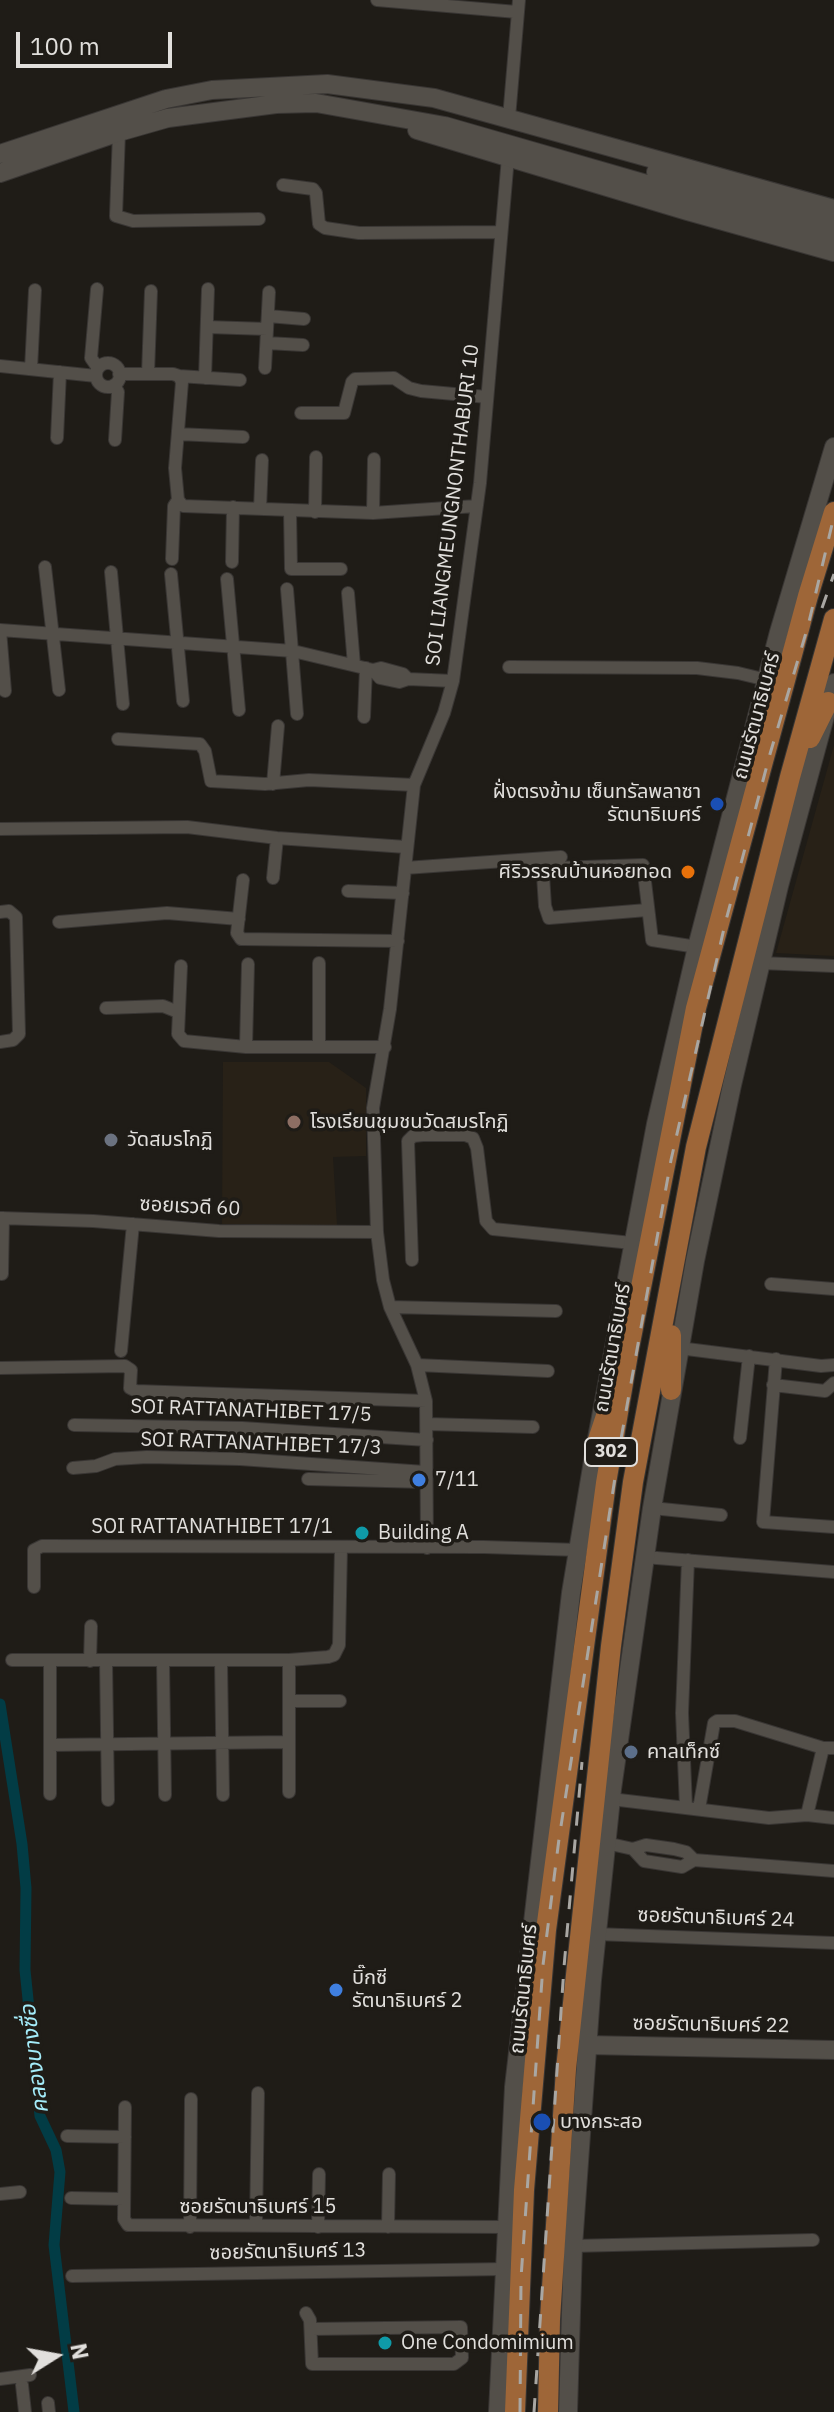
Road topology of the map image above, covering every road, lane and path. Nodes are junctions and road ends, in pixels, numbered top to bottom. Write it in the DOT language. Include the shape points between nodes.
graph roads {
  1 [pos="377,0"];
  2 [pos="518,6"];
  3 [pos="371,88"];
  4 [pos="374,113"];
  5 [pos="509,118"];
  6 [pos="475,128"];
  7 [pos="119,132"];
  8 [pos="0,154"];
  9 [pos="508,157"];
  10 [pos="0,173"];
  11 [pos="283,185"];
  12 [pos="834,209"];
  13 [pos="259,219"];
  14 [pos="834,223"];
  15 [pos="500,232"];
  16 [pos="834,238"];
  17 [pos="834,252"];
  18 [pos="97,289"];
  19 [pos="208,289"];
  20 [pos="35,290"];
  21 [pos="151,291"];
  22 [pos="269,292"];
  23 [pos="304,319"];
  24 [pos="268,322"];
  25 [pos="207,327"];
  26 [pos="267,343"];
  27 [pos="303,345"];
  28 [pos="0,366"];
  29 [pos="265,368"];
  30 [pos="31,369"];
  31 [pos="60,372"];
  32 [pos="97,372"];
  33 [pos="148,374"];
  34 [pos="179,376"];
  35 [pos="205,378"];
  36 [pos="117,379"];
  37 [pos="240,380"];
  38 [pos="487,397"];
  39 [pos="301,413"];
  40 [pos="178,434"];
  41 [pos="243,437"];
  42 [pos="57,438"];
  43 [pos="115,440"];
  44 [pos="834,447"];
  45 [pos="316,457"];
  46 [pos="374,459"];
  47 [pos="262,460"];
  48 [pos="178,500"];
  49 [pos="476,506"];
  50 [pos="233,507"];
  51 [pos="260,509"];
  52 [pos="290,511"];
  53 [pos="315,512"];
  54 [pos="834,512"];
  55 [pos="373,513"];
  56 [pos="172,559"];
  57 [pos="232,562"];
  58 [pos="45,567"];
  59 [pos="341,569"];
  60 [pos="111,572"];
  61 [pos="171,574"];
  62 [pos="227,579"];
  63 [pos="287,589"];
  64 [pos="348,593"];
  65 [pos="834,619"];
  66 [pos="0,630"];
  67 [pos="53,633"];
  68 [pos="117,636"];
  69 [pos="177,641"];
  70 [pos="233,647"];
  71 [pos="293,651"];
  72 [pos="509,667"];
  73 [pos="365,668"];
  74 [pos="767,680"];
  75 [pos="453,681"];
  76 [pos="59,690"];
  77 [pos="5,691"];
  78 [pos="831,692"];
  79 [pos="183,701"];
  80 [pos="123,704"];
  81 [pos="239,710"];
  82 [pos="297,714"];
  83 [pos="364,717"];
  84 [pos="278,726"];
  85 [pos="118,739"];
  86 [pos="790,777"];
  87 [pos="273,784"];
  88 [pos="414,785"];
  89 [pos="0,829"];
  90 [pos="277,838"];
  91 [pos="406,847"];
  92 [pos="561,857"];
  93 [pos="405,868"];
  94 [pos="716,875"];
  95 [pos="273,878"];
  96 [pos="243,880"];
  97 [pos="348,891"];
  98 [pos="403,893"];
  99 [pos="647,910"];
  100 [pos="0,912"];
  101 [pos="239,919"];
  102 [pos="59,922"];
  103 [pos="398,941"];
  104 [pos="697,947"];
  105 [pos="319,963"];
  106 [pos="760,963"];
  107 [pos="248,964"];
  108 [pos="181,966"];
  109 [pos="834,966"];
  110 [pos="106,1008"];
  111 [pos="696,1008"];
  112 [pos="178,1012"];
  113 [pos="0,1042"];
  114 [pos="246,1047"];
  115 [pos="319,1047"];
  116 [pos="385,1047"];
  117 [pos="2,1218"];
  118 [pos="133,1224"];
  119 [pos="377,1232"];
  120 [pos="632,1243"];
  121 [pos="412,1260"];
  122 [pos="1,1266"];
  123 [pos="771,1284"];
  124 [pos="834,1289"];
  125 [pos="670,1291"];
  126 [pos="390,1307"];
  127 [pos="556,1311"];
  128 [pos="629,1348"];
  129 [pos="679,1348"];
  130 [pos="121,1351"];
  131 [pos="749,1356"];
  132 [pos="776,1359"];
  133 [pos="417,1365"];
  134 [pos="834,1365"];
  135 [pos="0,1368"];
  136 [pos="548,1371"];
  137 [pos="834,1383"];
  138 [pos="773,1385"];
  139 [pos="671,1390"];
  140 [pos="426,1401"];
  141 [pos="427,1424"];
  142 [pos="74,1425"];
  143 [pos="533,1427"];
  144 [pos="740,1438"];
  145 [pos="427,1440"];
  146 [pos="595,1449"];
  147 [pos="73,1468"];
  148 [pos="425,1477"];
  149 [pos="308,1479"];
  150 [pos="652,1508"];
  151 [pos="721,1515"];
  152 [pos="834,1527"];
  153 [pos="341,1548"];
  154 [pos="427,1548"];
  155 [pos="579,1550"];
  156 [pos="644,1557"];
  157 [pos="688,1560"];
  158 [pos="834,1572"];
  159 [pos="34,1587"];
  160 [pos="91,1626"];
  161 [pos="12,1660"];
  162 [pos="289,1660"];
  163 [pos="50,1661"];
  164 [pos="90,1661"];
  165 [pos="106,1661"];
  166 [pos="163,1661"];
  167 [pos="221,1661"];
  168 [pos="289,1701"];
  169 [pos="340,1701"];
  170 [pos="289,1742"];
  171 [pos="222,1743"];
  172 [pos="107,1744"];
  173 [pos="164,1744"];
  174 [pos="50,1745"];
  175 [pos="828,1748"];
  176 [pos="289,1792"];
  177 [pos="50,1794"];
  178 [pos="165,1795"];
  179 [pos="223,1795"];
  180 [pos="611,1799"];
  181 [pos="108,1800"];
  182 [pos="693,1808"];
  183 [pos="807,1815"];
  184 [pos="834,1818"];
  185 [pos="606,1843"];
  186 [pos="834,1871"];
  187 [pos="596,1934"];
  188 [pos="834,1943"];
  189 [pos="586,2045"];
  190 [pos="834,2050"];
  191 [pos="258,2093"];
  192 [pos="191,2099"];
  193 [pos="125,2107"];
  194 [pos="67,2136"];
  195 [pos="125,2137"];
  196 [pos="319,2174"];
  197 [pos="389,2174"];
  198 [pos="20,2192"];
  199 [pos="0,2194"];
  200 [pos="71,2198"];
  201 [pos="124,2199"];
  202 [pos="256,2225"];
  203 [pos="190,2227"];
  204 [pos="318,2227"];
  205 [pos="388,2227"];
  206 [pos="507,2227"];
  207 [pos="813,2240"];
  208 [pos="573,2246"];
  209 [pos="505,2269"];
  210 [pos="72,2276"];
  211 [pos="306,2313"];
  212 [pos="311,2329"];
  213 [pos="569,2329"];
  214 [pos="0,2379"];
  215 [pos="25,2412"];
  216 [pos="498,2412"];
  217 [pos="515,2412"];
  218 [pos="548,2412"];
  219 [pos="560,2412"];
  220 [pos="568,2412"];
  1 -- 2 [label="street"];
  2 -- 5 [label="street"];
  3 -- 5 [label="main road"];
  3 -- 6 [label="main road"];
  3 -- 8 [label="main road" via="327,84 212,90 139,107"];
  4 -- 6 [label="main road"];
  4 -- 7 [label="main road" via="316,103 276,104 168,118"];
  4 -- 9 [label="main road"];
  5 -- 12 [label="main road"];
  6 -- 14 [label="main road"];
  6 -- 16 [label="main road"];
  7 -- 10 [label="main road"];
  7 -- 13 [label="street" via="116,216 133,221"];
  9 -- 15 [label="street, SOI LIANGMEUNGNONTHABURI 10"];
  9 -- 17 [label="main road"];
  11 -- 15 [label="street" via="313,189 319,224 325,228 359,233"];
  15 -- 38 [label="street, SOI LIANGMEUNGNONTHABURI 10"];
  18 -- 32 [label="street" via="91,358"];
  19 -- 25 [label="street"];
  20 -- 30 [label="street"];
  21 -- 33 [label="street"];
  22 -- 24 [label="street"];
  23 -- 24 [label="street"];
  24 -- 25 [label="street"];
  24 -- 26 [label="street"];
  25 -- 35 [label="street"];
  26 -- 27 [label="street"];
  26 -- 29 [label="street"];
  28 -- 30 [label="street"];
  30 -- 31 [label="street"];
  31 -- 32 [label="street"];
  31 -- 42 [label="street"];
  32 -- 36 [label="street" via="103,386"];
  32 -- 36 [label="street" via="108,363 116,366"];
  33 -- 34 [label="street"];
  33 -- 36 [label="street"];
  34 -- 35 [label="street"];
  34 -- 40 [label="street"];
  35 -- 37 [label="street"];
  36 -- 43 [label="street"];
  38 -- 39 [label="street" via="414,390 394,378 355,379 344,413"];
  38 -- 49 [label="street, SOI LIANGMEUNGNONTHABURI 10"];
  40 -- 41 [label="street"];
  40 -- 48 [label="street"];
  44 -- 74 [label="main road, ถนนรัตนาธิเบศร์ / 302"];
  45 -- 53 [label="street"];
  46 -- 55 [label="street"];
  47 -- 51 [label="street"];
  48 -- 50 [label="street" via="183,506"];
  48 -- 56 [label="street"];
  49 -- 55 [label="street"];
  49 -- 75 [label="street, SOI LIANGMEUNGNONTHABURI 10"];
  50 -- 51 [label="street"];
  50 -- 57 [label="street"];
  51 -- 52 [label="street"];
  52 -- 53 [label="street"];
  52 -- 59 [label="street" via="291,569"];
  53 -- 55 [label="street"];
  54 -- 111 [label="main road, ถนนรัตนาธิเบศร์ / 302"];
  58 -- 67 [label="street"];
  60 -- 68 [label="street"];
  61 -- 69 [label="street"];
  62 -- 70 [label="street"];
  63 -- 71 [label="street"];
  64 -- 73 [label="street"];
  65 -- 86 [label="main road, 302"];
  66 -- 67 [label="street"];
  66 -- 77 [label="street"];
  67 -- 68 [label="street"];
  67 -- 76 [label="street"];
  68 -- 69 [label="street"];
  68 -- 80 [label="street"];
  69 -- 70 [label="street"];
  69 -- 79 [label="street"];
  70 -- 71 [label="street"];
  70 -- 81 [label="street"];
  71 -- 73 [label="street"];
  71 -- 82 [label="street"];
  72 -- 74 [label="street" via="697,668"];
  73 -- 75 [label="street" via="399,682"];
  73 -- 83 [label="street"];
  74 -- 94 [label="main road, ถนนรัตนาธิเบศร์ / 302"];
  75 -- 88 [label="street, SOI LIANGMEUNGNONTHABURI 10"];
  78 -- 86 [label="main road"];
  78 -- 106 [label="main road, 302"];
  84 -- 87 [label="street"];
  85 -- 87 [label="street" via="200,744 211,781"];
  86 -- 125 [label="main road, 302" via="696,1147"];
  87 -- 88 [label="street" via="309,780"];
  88 -- 91 [label="street, SOI LIANGMEUNGNONTHABURI 10"];
  89 -- 90 [label="street" via="187,827"];
  90 -- 91 [label="street"];
  90 -- 95 [label="street"];
  91 -- 93 [label="street, SOI LIANGMEUNGNONTHABURI 10"];
  92 -- 93 [label="street"];
  93 -- 98 [label="street, SOI LIANGMEUNGNONTHABURI 10"];
  94 -- 104 [label="main road, ถนนรัตนาธิเบศร์ / 302"];
  94 -- 111 [label="main road"];
  96 -- 101 [label="street"];
  97 -- 98 [label="street"];
  98 -- 103 [label="street, SOI LIANGMEUNGNONTHABURI 10"];
  99 -- 99 [label="street" via="643,865 544,872 549,918"];
  99 -- 104 [label="street" via="652,940"];
  100 -- 113 [label="street" via="16,917 19,1034"];
  101 -- 102 [label="street" via="167,913"];
  101 -- 103 [label="street" via="241,939"];
  103 -- 116 [label="street, SOI LIANGMEUNGNONTHABURI 10"];
  104 -- 120 [label="main road, ถนนรัตนาธิเบศร์ / 302"];
  105 -- 115 [label="street"];
  106 -- 109 [label="street"];
  106 -- 129 [label="main road, 302"];
  107 -- 114 [label="street"];
  108 -- 112 [label="street"];
  110 -- 112 [label="street" via="163,1006"];
  111 -- 128 [label="main road, ถนนรัตนาธิเบศร์ / 302"];
  112 -- 114 [label="street" via="182,1040"];
  114 -- 115 [label="street"];
  115 -- 116 [label="street"];
  116 -- 119 [label="street, SOI LIANGMEUNGNONTHABURI 10" via="373,1108"];
  117 -- 118 [label="street, ซอยเรวดี 60"];
  117 -- 122 [label="street"];
  118 -- 119 [label="street, ซอยเรวดี 60" via="219,1231"];
  118 -- 130 [label="street"];
  119 -- 126 [label="street, SOI LIANGMEUNGNONTHABURI 10"];
  120 -- 121 [label="street" via="493,1229 486,1221 473,1138 423,1135 408,1141"];
  120 -- 146 [label="main road, ถนนรัตนาธิเบศร์ / 302"];
  123 -- 124 [label="street"];
  125 -- 139 [label="main road"];
  125 -- 218 [label="main road, 302" via="633,1482 592,1816 566,2069"];
  126 -- 127 [label="street"];
  126 -- 133 [label="street, SOI LIANGMEUNGNONTHABURI 10"];
  128 -- 146 [label="main road"];
  128 -- 217 [label="main road, ถนนรัตนาธิเบศร์ / 302" via="546,1930 524,2190"];
  129 -- 131 [label="street"];
  129 -- 139 [label="main road, 302"];
  131 -- 132 [label="street"];
  131 -- 144 [label="street"];
  132 -- 134 [label="street"];
  132 -- 138 [label="street"];
  133 -- 136 [label="street"];
  133 -- 140 [label="street, SOI LIANGMEUNGNONTHABURI 10"];
  135 -- 140 [label="street" via="125,1366 136,1391"];
  137 -- 138 [label="street" via="825,1391"];
  138 -- 152 [label="street" via="763,1522"];
  139 -- 150 [label="main road, 302"];
  140 -- 141 [label="street, SOI LIANGMEUNGNONTHABURI 10"];
  141 -- 143 [label="street"];
  141 -- 145 [label="street, SOI LIANGMEUNGNONTHABURI 10"];
  142 -- 145 [label="street, SOI RATTANATHIBET 17/5" via="242,1428"];
  145 -- 148 [label="street, SOI LIANGMEUNGNONTHABURI 10"];
  146 -- 155 [label="main road, ถนนรัตนาธิเบศร์ / 302"];
  147 -- 148 [label="street, SOI RATTANATHIBET 17/3" via="147,1457 240,1459"];
  148 -- 149 [label="street"];
  148 -- 154 [label="street, SOI LIANGMEUNGNONTHABURI 10"];
  150 -- 151 [label="street"];
  150 -- 156 [label="main road, 302"];
  153 -- 154 [label="street, SOI RATTANATHIBET 17/1"];
  153 -- 159 [label="street, SOI RATTANATHIBET 17/1" via="42,1546 34,1550"];
  153 -- 162 [label="street" via="339,1645 328,1657"];
  154 -- 155 [label="street, SOI RATTANATHIBET 17/1"];
  155 -- 206 [label="main road, ถนนรัตนาธิเบศร์ / 302" via="528,1951"];
  156 -- 157 [label="street"];
  156 -- 180 [label="main road, 302"];
  157 -- 158 [label="street"];
  157 -- 182 [label="street" via="682,1713"];
  160 -- 164 [label="street"];
  161 -- 163 [label="street"];
  162 -- 167 [label="street"];
  162 -- 168 [label="street"];
  163 -- 164 [label="street"];
  163 -- 174 [label="street"];
  164 -- 165 [label="street"];
  165 -- 166 [label="street"];
  165 -- 172 [label="street"];
  166 -- 167 [label="street"];
  166 -- 173 [label="street"];
  167 -- 171 [label="street"];
  168 -- 169 [label="street"];
  168 -- 170 [label="street"];
  170 -- 171 [label="street"];
  170 -- 176 [label="street"];
  171 -- 173 [label="street"];
  171 -- 179 [label="street"];
  172 -- 173 [label="street"];
  172 -- 174 [label="street"];
  172 -- 181 [label="street"];
  173 -- 178 [label="street"];
  174 -- 177 [label="street"];
  175 -- 182 [label="street" via="735,1721 717,1721"];
  175 -- 183 [label="street"];
  180 -- 182 [label="street"];
  180 -- 185 [label="main road, 302"];
  182 -- 183 [label="street" via="769,1818"];
  183 -- 184 [label="street"];
  185 -- 186 [label="street" via="674,1849 694,1860"];
  185 -- 187 [label="main road, 302"];
  187 -- 188 [label="street, ซอยรัตนาธิเบศร์ 24"];
  187 -- 189 [label="main road, 302"];
  189 -- 190 [label="main road, ซอยรัตนาธิเบศร์ 22"];
  189 -- 208 [label="main road, 302"];
  191 -- 202 [label="street"];
  192 -- 203 [label="street"];
  193 -- 195 [label="street"];
  194 -- 195 [label="street"];
  195 -- 201 [label="street"];
  196 -- 204 [label="street"];
  197 -- 205 [label="street"];
  198 -- 199 [label="street"];
  200 -- 201 [label="street"];
  201 -- 203 [label="street, ซอยรัตนาธิเบศร์ 15" via="128,2225"];
  202 -- 203 [label="street, ซอยรัตนาธิเบศร์ 15"];
  202 -- 204 [label="street, ซอยรัตนาธิเบศร์ 15"];
  204 -- 205 [label="street, ซอยรัตนาธิเบศร์ 15"];
  205 -- 206 [label="street, ซอยรัตนาธิเบศร์ 15"];
  206 -- 209 [label="main road, ถนนรัตนาธิเบศร์ / 302"];
  207 -- 208 [label="street"];
  208 -- 213 [label="main road, 302"];
  209 -- 210 [label="street, ซอยรัตนาธิเบศร์ 13"];
  209 -- 216 [label="main road, ถนนรัตนาธิเบศร์ / 302"];
  211 -- 212 [label="street"];
  212 -- 212 [label="street" via="461,2327 462,2358 454,2364 312,2364"];
  213 -- 219 [label="main road"];
  213 -- 220 [label="main road, 302"];
  214 -- 215 [label="street" via="26,2380"];
}
